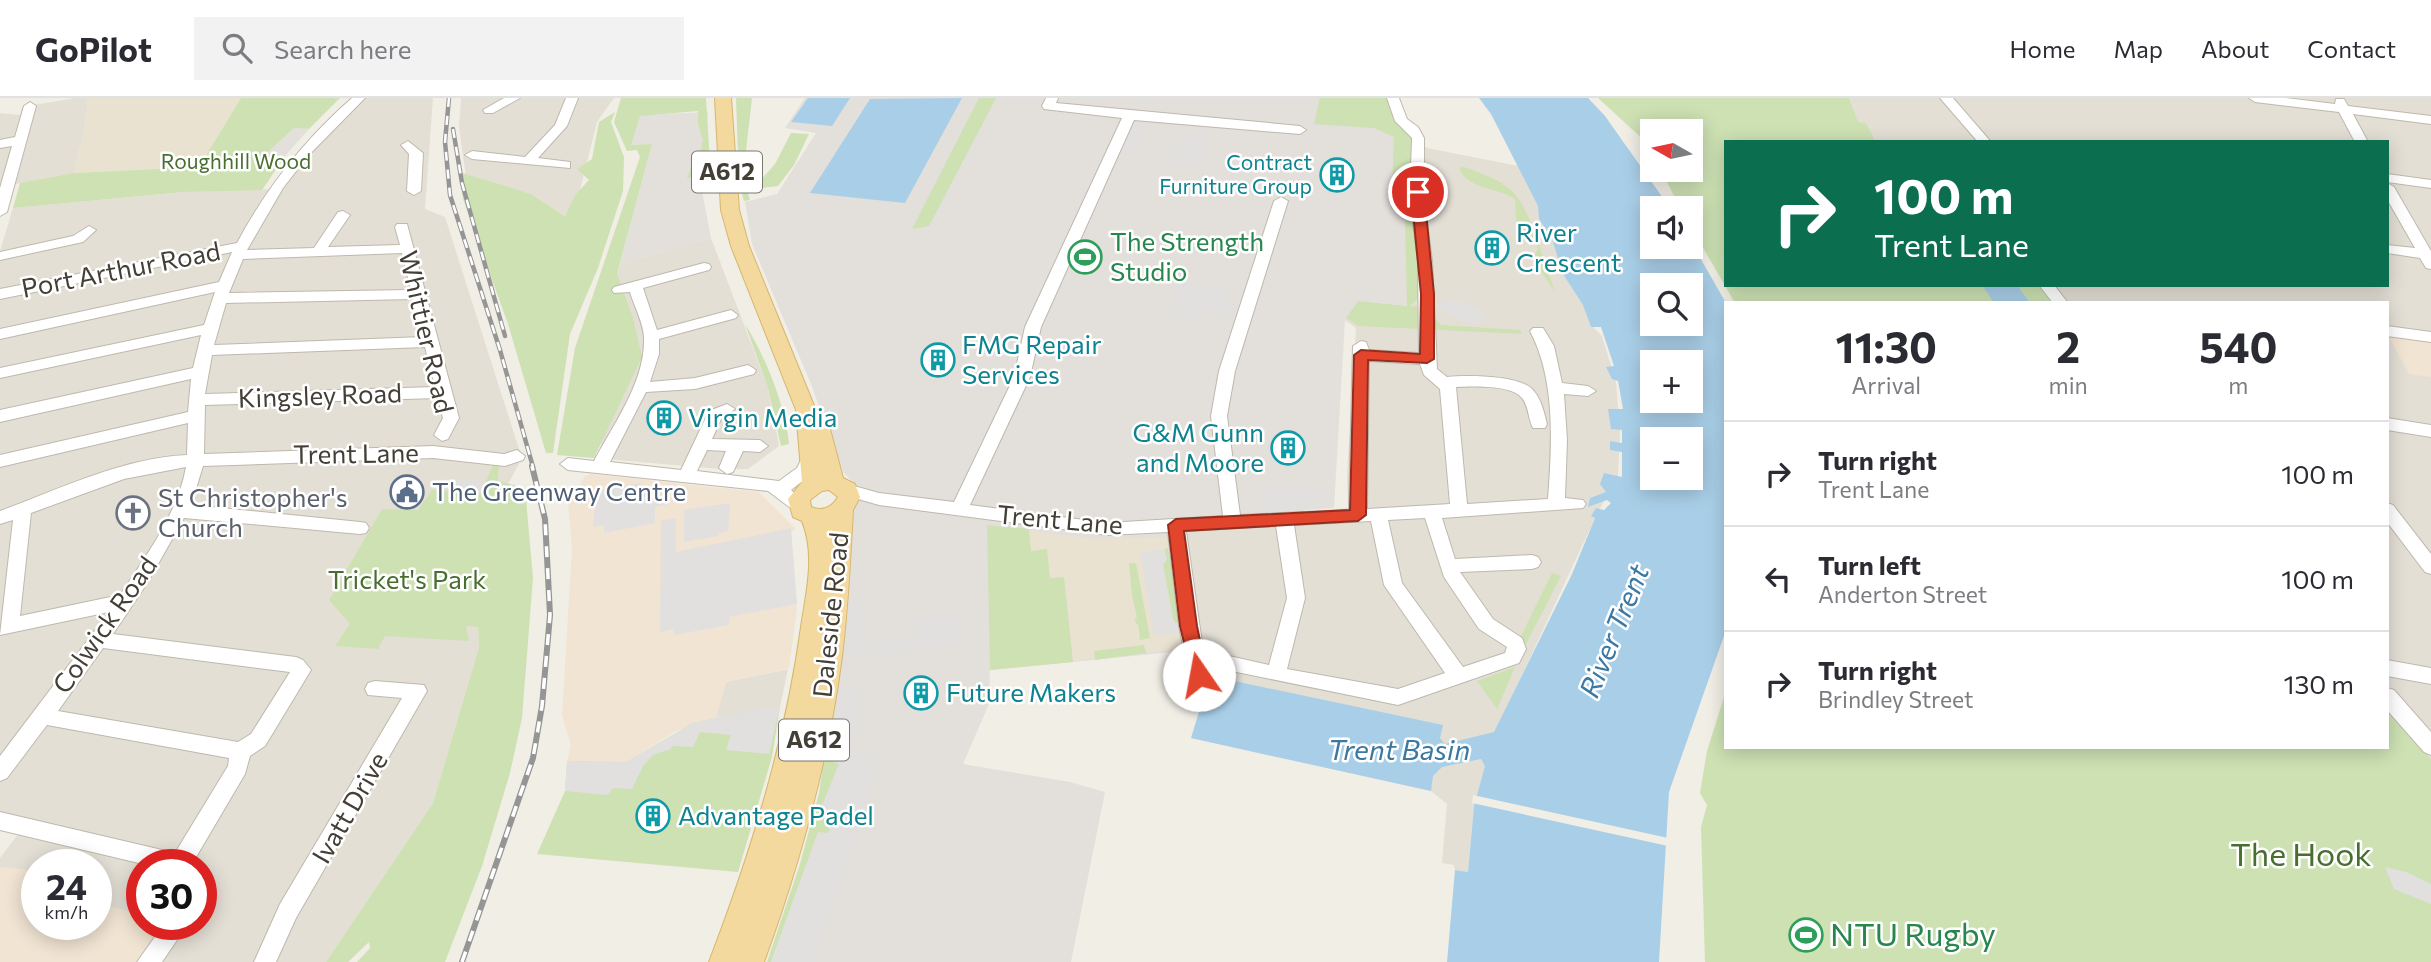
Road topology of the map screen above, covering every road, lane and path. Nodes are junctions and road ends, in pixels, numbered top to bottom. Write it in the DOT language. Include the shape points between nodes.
graph roads {
  1 [pos="359,98"];
  2 [pos="514,98"];
  3 [pos="572,98"];
  4 [pos="723,98"];
  5 [pos="1393,98"];
  6 [pos="1946,98"];
  7 [pos="2255,98"];
  8 [pos="1052,99"];
  9 [pos="2340,103"];
  10 [pos="30,106"];
  11 [pos="499,108"];
  12 [pos="1129,116"];
  13 [pos="2431,120"];
  14 [pos="1300,130"];
  15 [pos="21,140"];
  16 [pos="1983,140"];
  17 [pos="2361,140"];
  18 [pos="0,144"];
  19 [pos="408,145"];
  20 [pos="480,154"];
  21 [pos="528,161"];
  22 [pos="565,165"];
  23 [pos="2389,178"];
  24 [pos="2431,184"];
  25 [pos="2389,190"];
  26 [pos="414,191"];
  27 [pos="1281,201"];
  28 [pos="0,212"];
  29 [pos="343,215"];
  30 [pos="402,227"];
  31 [pos="89,230"];
  32 [pos="407,249"];
  33 [pos="2389,249"];
  34 [pos="240,251"];
  35 [pos="318,252"];
  36 [pos="0,256"];
  37 [pos="2429,258"];
  38 [pos="705,267"];
  39 [pos="2048,287"];
  40 [pos="224,291"];
  41 [pos="0,294"];
  42 [pos="418,294"];
  43 [pos="2059,301"];
  44 [pos="731,315"];
  45 [pos="212,328"];
  46 [pos="1538,331"];
  47 [pos="2389,331"];
  48 [pos="0,334"];
  49 [pos="652,336"];
  50 [pos="2431,337"];
  51 [pos="430,342"];
  52 [pos="205,350"];
  53 [pos="1427,359"];
  54 [pos="748,370"];
  55 [pos="200,372"];
  56 [pos="0,373"];
  57 [pos="1443,383"];
  58 [pos="641,387"];
  59 [pos="1556,388"];
  60 [pos="1588,391"];
  61 [pos="443,392"];
  62 [pos="196,408"];
  63 [pos="727,409"];
  64 [pos="806,410"];
  65 [pos="0,416"];
  66 [pos="1539,424"];
  67 [pos="2389,424"];
  68 [pos="2431,431"];
  69 [pos="442,435"];
  70 [pos="703,444"];
  71 [pos="737,445"];
  72 [pos="760,446"];
  73 [pos="517,456"];
  74 [pos="810,458"];
  75 [pos="0,461"];
  76 [pos="194,462"];
  77 [pos="568,464"];
  78 [pos="600,466"];
  79 [pos="727,468"];
  80 [pos="687,475"];
  81 [pos="780,487"];
  82 [pos="825,498"];
  83 [pos="1577,504"];
  84 [pos="1556,505"];
  85 [pos="958,509"];
  86 [pos="23,510"];
  87 [pos="1460,510"];
  88 [pos="1431,511"];
  89 [pos="178,512"];
  90 [pos="2389,512"];
  91 [pos="1378,514"];
  92 [pos="1358,515"];
  93 [pos="0,518"];
  94 [pos="1284,519"];
  95 [pos="1232,522"];
  96 [pos="1176,525"];
  97 [pos="360,528"];
  98 [pos="1532,562"];
  99 [pos="1447,566"];
  100 [pos="2431,567"];
  101 [pos="125,601"];
  102 [pos="5,627"];
  103 [pos="98,640"];
  104 [pos="1195,656"];
  105 [pos="2389,668"];
  106 [pos="1270,673"];
  107 [pos="1199,675"];
  108 [pos="2431,676"];
  109 [pos="1459,677"];
  110 [pos="376,689"];
  111 [pos="2389,698"];
  112 [pos="41,716"];
  113 [pos="2431,746"];
  114 [pos="240,751"];
  115 [pos="0,772"];
  116 [pos="0,821"];
  117 [pos="190,849"];
  118 [pos="126,851"];
  119 [pos="165,940"];
  120 [pos="148,962"];
  121 [pos="265,962"];
  122 [pos="724,962"];
  123 [pos="749,962"];
  1 -- 34 [label="street, Colwick Road" via="317,134 292,164"];
  2 -- 11 [label="street"];
  3 -- 21 [label="street" via="561,126"];
  4 -- 64 [label="main road, Daleside Road / A612" via="730,210"];
  5 -- 53 [label="street" via="1401,121 1418,138"];
  6 -- 16 [label="street"];
  7 -- 9 [label="street"];
  8 -- 12 [label="street" via="1048,106"];
  9 -- 13 [label="street"];
  9 -- 17 [label="street"];
  10 -- 15 [label="street"];
  12 -- 14 [label="street"];
  12 -- 85 [label="street" via="1033,327 1022,377"];
  15 -- 18 [label="street"];
  15 -- 28 [label="street"];
  19 -- 26 [label="street" via="416,153"];
  20 -- 21 [label="street"];
  21 -- 22 [label="street" via="548,167"];
  23 -- 24 [label="street"];
  25 -- 37 [label="street"];
  27 -- 95 [label="street" via="1220,400"];
  29 -- 35 [label="street"];
  30 -- 32 [label="street, Whittier Road"];
  31 -- 36 [label="street" via="71,241"];
  32 -- 35 [label="street, Port Arthur Road"];
  32 -- 42 [label="street, Whittier Road"];
  33 -- 37 [label="street"];
  34 -- 35 [label="street, Port Arthur Road"];
  34 -- 40 [label="street, Colwick Road"];
  34 -- 41 [label="street, Port Arthur Road"];
  38 -- 49 [label="street" via="627,288"];
  39 -- 43 [label="street"];
  40 -- 42 [label="street"];
  40 -- 45 [label="street, Colwick Road"];
  40 -- 48 [label="street"];
  42 -- 51 [label="street, Whittier Road"];
  44 -- 49 [label="street"];
  45 -- 52 [label="street, Colwick Road"];
  45 -- 56 [label="street"];
  46 -- 59 [label="street" via="1546,341"];
  47 -- 50 [label="street"];
  49 -- 58 [label="street"];
  51 -- 52 [label="street"];
  51 -- 61 [label="street, Whittier Road"];
  52 -- 55 [label="street, Colwick Road"];
  53 -- 57 [label="street" via="1430,371"];
  53 -- 92 [label="street" via="1361,350"];
  54 -- 58 [label="street" via="698,385"];
  55 -- 62 [label="street, Colwick Road"];
  55 -- 65 [label="street"];
  57 -- 66 [label="street" via="1517,387 1529,396"];
  57 -- 87 [label="street" via="1448,387 1453,475"];
  58 -- 78 [label="street"];
  59 -- 60 [label="street"];
  59 -- 84 [label="street"];
  61 -- 62 [label="street, Kingsley Road"];
  61 -- 69 [label="street, Whittier Road" via="451,418"];
  62 -- 75 [label="street, Kingsley Road"];
  62 -- 76 [label="street, Colwick Road"];
  63 -- 70 [label="street" via="715,415"];
  64 -- 74 [label="main road, Daleside Road / A612"];
  64 -- 82 [label="main road, Daleside Road / A612" via="819,429"];
  67 -- 68 [label="street"];
  70 -- 71 [label="street"];
  70 -- 80 [label="street"];
  71 -- 72 [label="street"];
  71 -- 79 [label="street"];
  73 -- 76 [label="street, Trent Lane" via="505,460 433,452 221,457"];
  74 -- 81 [label="street" via="803,472"];
  74 -- 82 [label="main road, Daleside Road / A612"];
  76 -- 86 [label="street, Trent Lane" via="156,464"];
  76 -- 89 [label="street, Colwick Road"];
  77 -- 78 [label="street"];
  78 -- 80 [label="street"];
  80 -- 81 [label="street"];
  81 -- 82 [label="street"];
  82 -- 85 [label="street, Trent Lane"];
  82 -- 122 [label="main road, Daleside Road / A612" via="818,530 820,564 810,661 799,721 769,836"];
  82 -- 123 [label="main road, Daleside Road / A612" via="830,650 820,713 782,862"];
  83 -- 84 [label="street, Trent Lane"];
  84 -- 87 [label="street, Trent Lane" via="1506,501"];
  85 -- 96 [label="street, Trent Lane" via="1098,529"];
  86 -- 93 [label="street, Trent Lane"];
  86 -- 102 [label="street"];
  87 -- 88 [label="street, Trent Lane"];
  88 -- 91 [label="street, Trent Lane"];
  88 -- 99 [label="street"];
  89 -- 97 [label="street"];
  89 -- 101 [label="street, Colwick Road"];
  90 -- 100 [label="street"];
  91 -- 92 [label="street, Trent Lane"];
  91 -- 109 [label="street" via="1393,584"];
  92 -- 94 [label="street, Trent Lane"];
  94 -- 95 [label="street, Trent Lane"];
  94 -- 106 [label="street" via="1296,598"];
  95 -- 96 [label="street, Trent Lane"];
  96 -- 104 [label="street"];
  98 -- 99 [label="street"];
  99 -- 109 [label="street" via="1486,624 1518,647 1509,659"];
  101 -- 102 [label="street"];
  101 -- 103 [label="street, Colwick Road"];
  103 -- 112 [label="street, Colwick Road"];
  103 -- 114 [label="street" via="296,665 301,670 258,740"];
  104 -- 106 [label="street"];
  104 -- 107 [label="street"];
  105 -- 108 [label="street"];
  106 -- 109 [label="street" via="1398,697"];
  110 -- 121 [label="street, Ivatt Drive" via="417,691 288,911"];
  111 -- 113 [label="street"];
  112 -- 114 [label="street"];
  112 -- 115 [label="street, Colwick Road"];
  114 -- 117 [label="street" via="238,768"];
  116 -- 118 [label="street"];
  119 -- 120 [label="street"];
}
